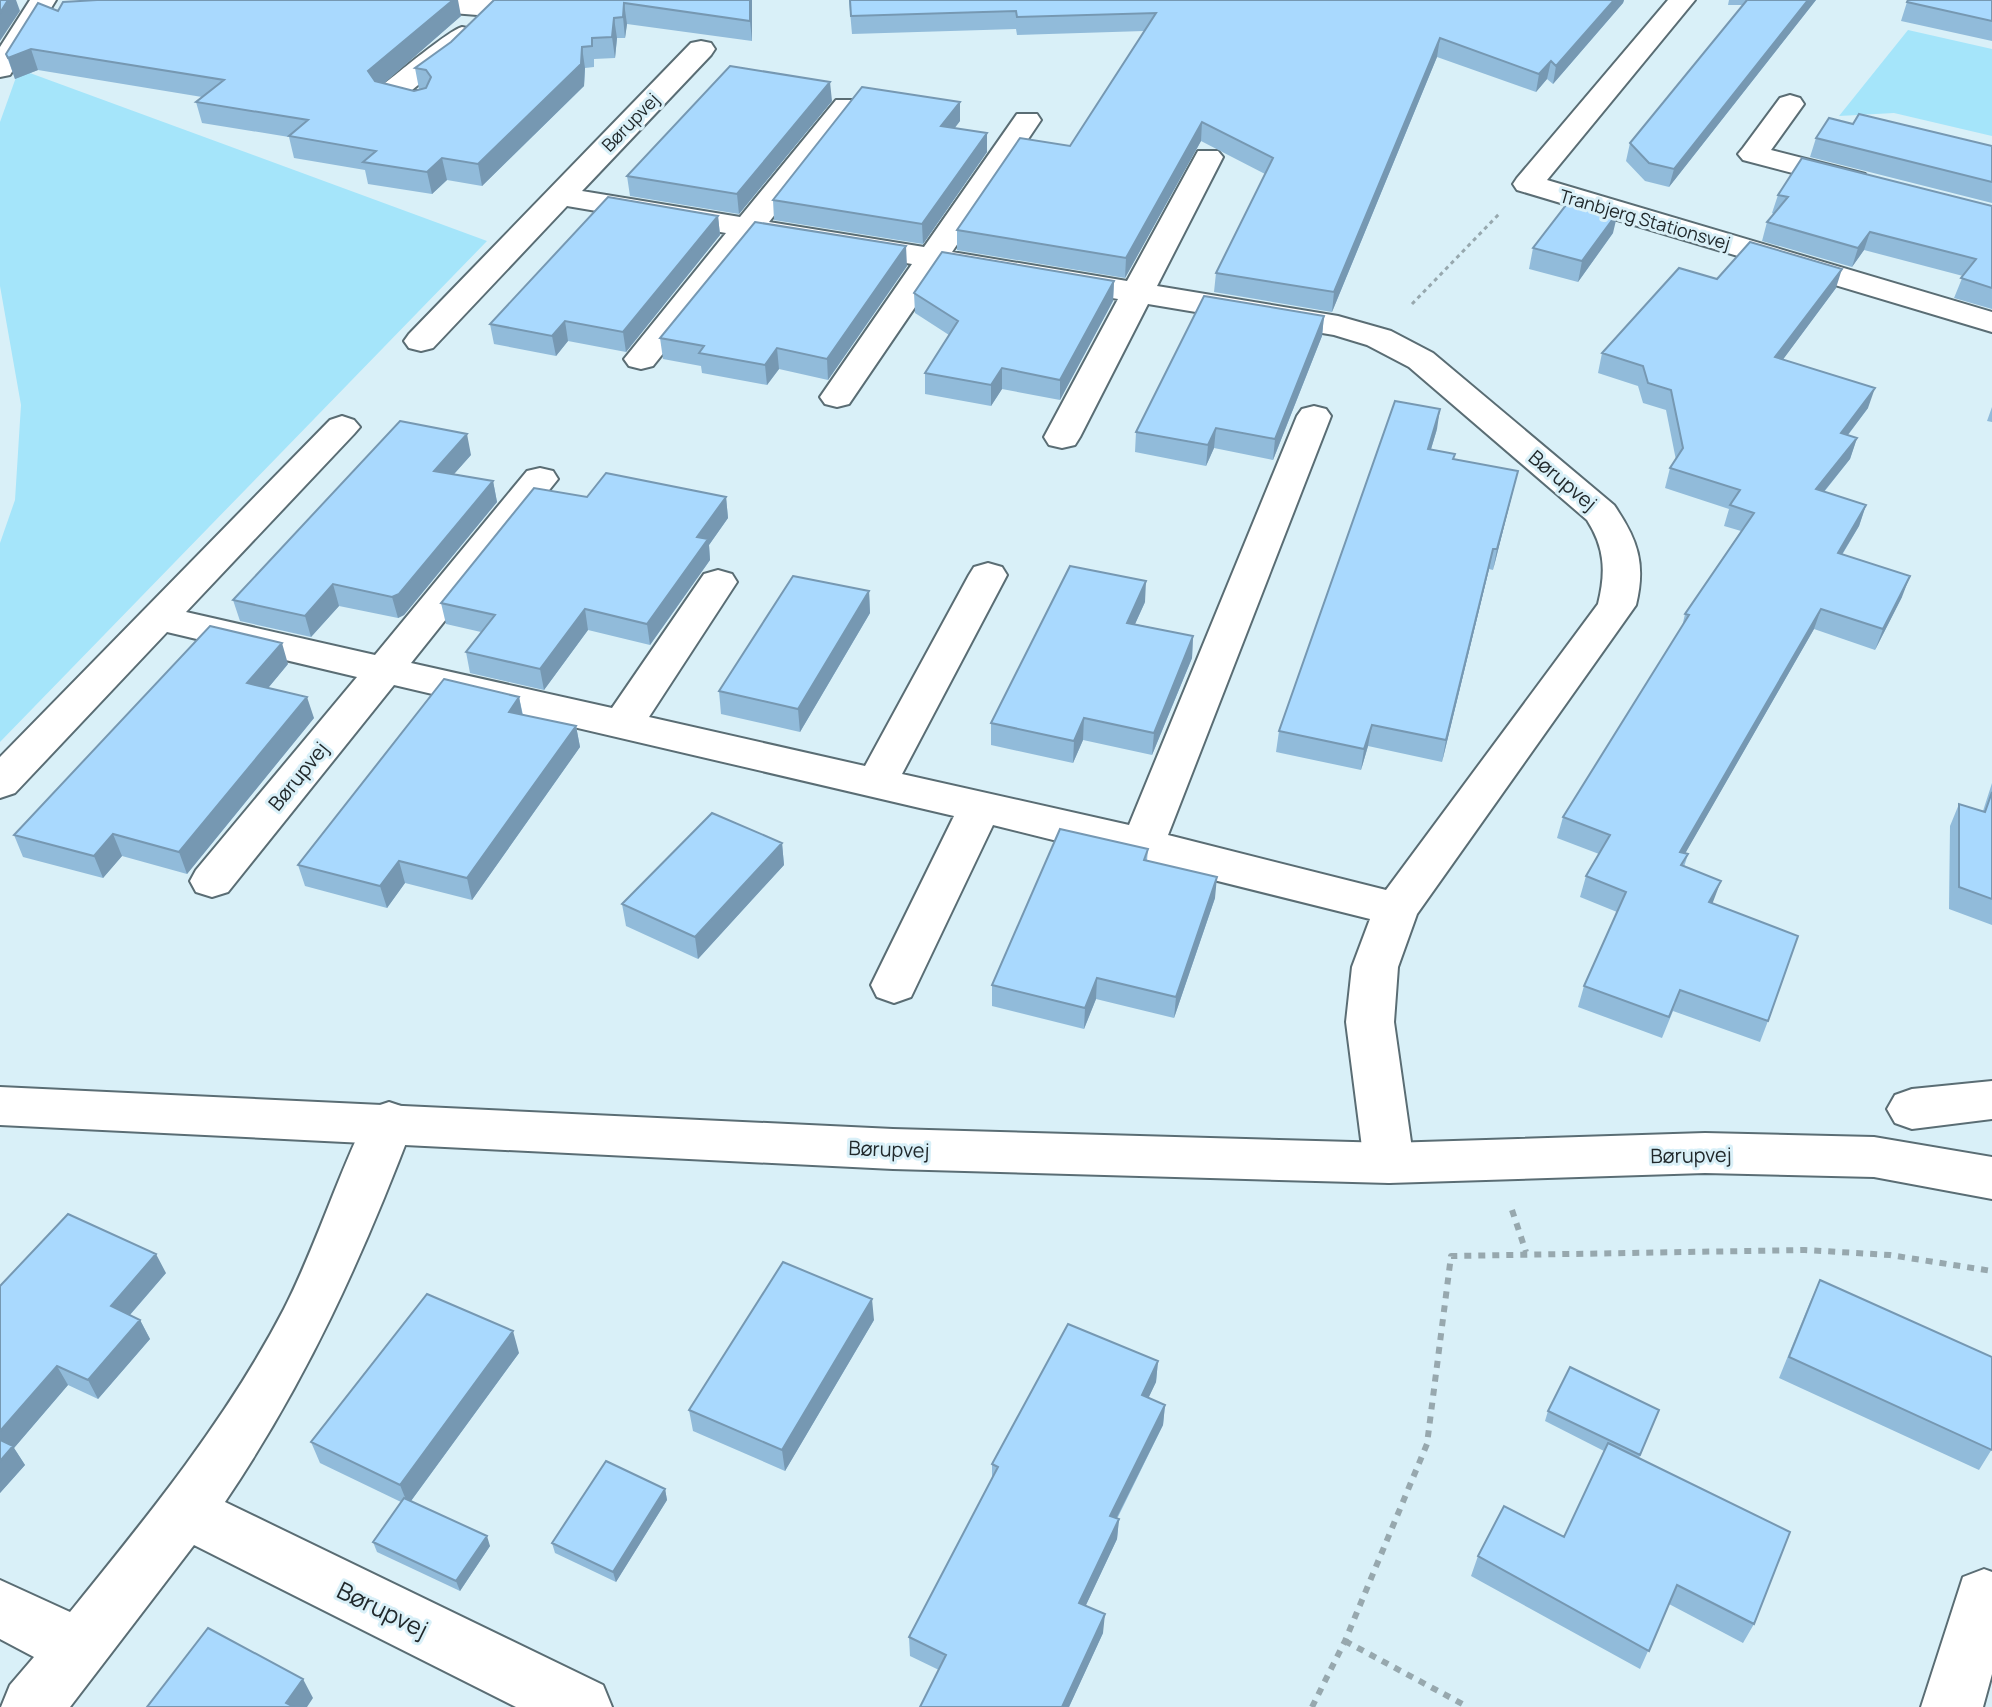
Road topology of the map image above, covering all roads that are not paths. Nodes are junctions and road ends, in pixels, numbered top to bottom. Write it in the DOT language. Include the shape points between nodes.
graph roads {
  1 [pos="389,0"];
  2 [pos="537,0"];
  3 [pos="1682,0"];
  4 [pos="490,8"];
  5 [pos="45,9"];
  6 [pos="701,49"];
  7 [pos="0,69"];
  8 [pos="419,100"];
  9 [pos="1790,104"];
  10 [pos="846,106"];
  11 [pos="1027,120"];
  12 [pos="1208,157"];
  13 [pos="1888,188"];
  14 [pos="559,196"];
  15 [pos="748,227"];
  16 [pos="934,257"];
  17 [pos="1139,291"];
  18 [pos="1992,322"];
  19 [pos="421,341"];
  20 [pos="641,359"];
  21 [pos="837,397"];
  22 [pos="1314,416"];
  23 [pos="342,427"];
  24 [pos="1062,437"];
  25 [pos="540,479"];
  26 [pos="988,575"];
  27 [pos="718,582"];
  28 [pos="158,618"];
  29 [pos="385,670"];
  30 [pos="623,724"];
  31 [pos="877,782"];
  32 [pos="0,783"];
  33 [pos="980,807"];
  34 [pos="1143,844"];
  35 [pos="212,881"];
  36 [pos="1396,909"];
  37 [pos="894,985"];
  38 [pos="1992,1100"];
  39 [pos="0,1106"];
  40 [pos="1912,1109"];
  41 [pos="389,1122"];
  42 [pos="1389,1163"];
  43 [pos="1992,1178"];
  44 [pos="185,1511"];
  45 [pos="1984,1597"];
  46 [pos="0,1608"];
  47 [pos="78,1648"];
  48 [pos="32,1707"];
  49 [pos="581,1707"];
  50 [pos="1952,1707"];
  1 -- 4 [label="street"];
  2 -- 4 [label="street"];
  3 -- 18 [label="street, Tranbjerg Stationsvej" via="1528,184"];
  4 -- 8 [label="street" via="443,54 390,93"];
  5 -- 7 [label="street"];
  6 -- 14 [label="street, Børupvej"];
  9 -- 13 [label="street" via="1753,154"];
  10 -- 15 [label="street"];
  11 -- 16 [label="street"];
  12 -- 17 [label="street"];
  14 -- 15 [label="street, Børupvej"];
  14 -- 19 [label="street, Børupvej"];
  15 -- 16 [label="street, Børupvej"];
  15 -- 20 [label="street"];
  16 -- 17 [label="street, Børupvej"];
  16 -- 21 [label="street"];
  17 -- 24 [label="street"];
  17 -- 36 [label="street, Børupvej" via="1379,338 1421,360 1601,513 1620,540 1626,571 1617,605"];
  22 -- 34 [label="street"];
  23 -- 28 [label="street"];
  25 -- 29 [label="street, Børupvej"];
  26 -- 31 [label="street"];
  27 -- 30 [label="street"];
  28 -- 29 [label="street"];
  28 -- 32 [label="street"];
  29 -- 30 [label="street"];
  29 -- 35 [label="street, Børupvej"];
  30 -- 31 [label="street"];
  31 -- 33 [label="street"];
  33 -- 34 [label="street"];
  33 -- 37 [label="street"];
  34 -- 36 [label="street"];
  36 -- 42 [label="street, Børupvej" via="1375,967 1370,1022"];
  38 -- 40 [label="street"];
  39 -- 41 [label="street, Børupvej"];
  41 -- 42 [label="street, Børupvej" via="893,1149"];
  41 -- 44 [label="street" via="286,1357"];
  42 -- 43 [label="street, Børupvej" via="1705,1153 1874,1157"];
  44 -- 47 [label="street"];
  44 -- 49 [label="street, Børupvej"];
  45 -- 50 [label="street"];
  46 -- 47 [label="street"];
  47 -- 48 [label="street"];
}
